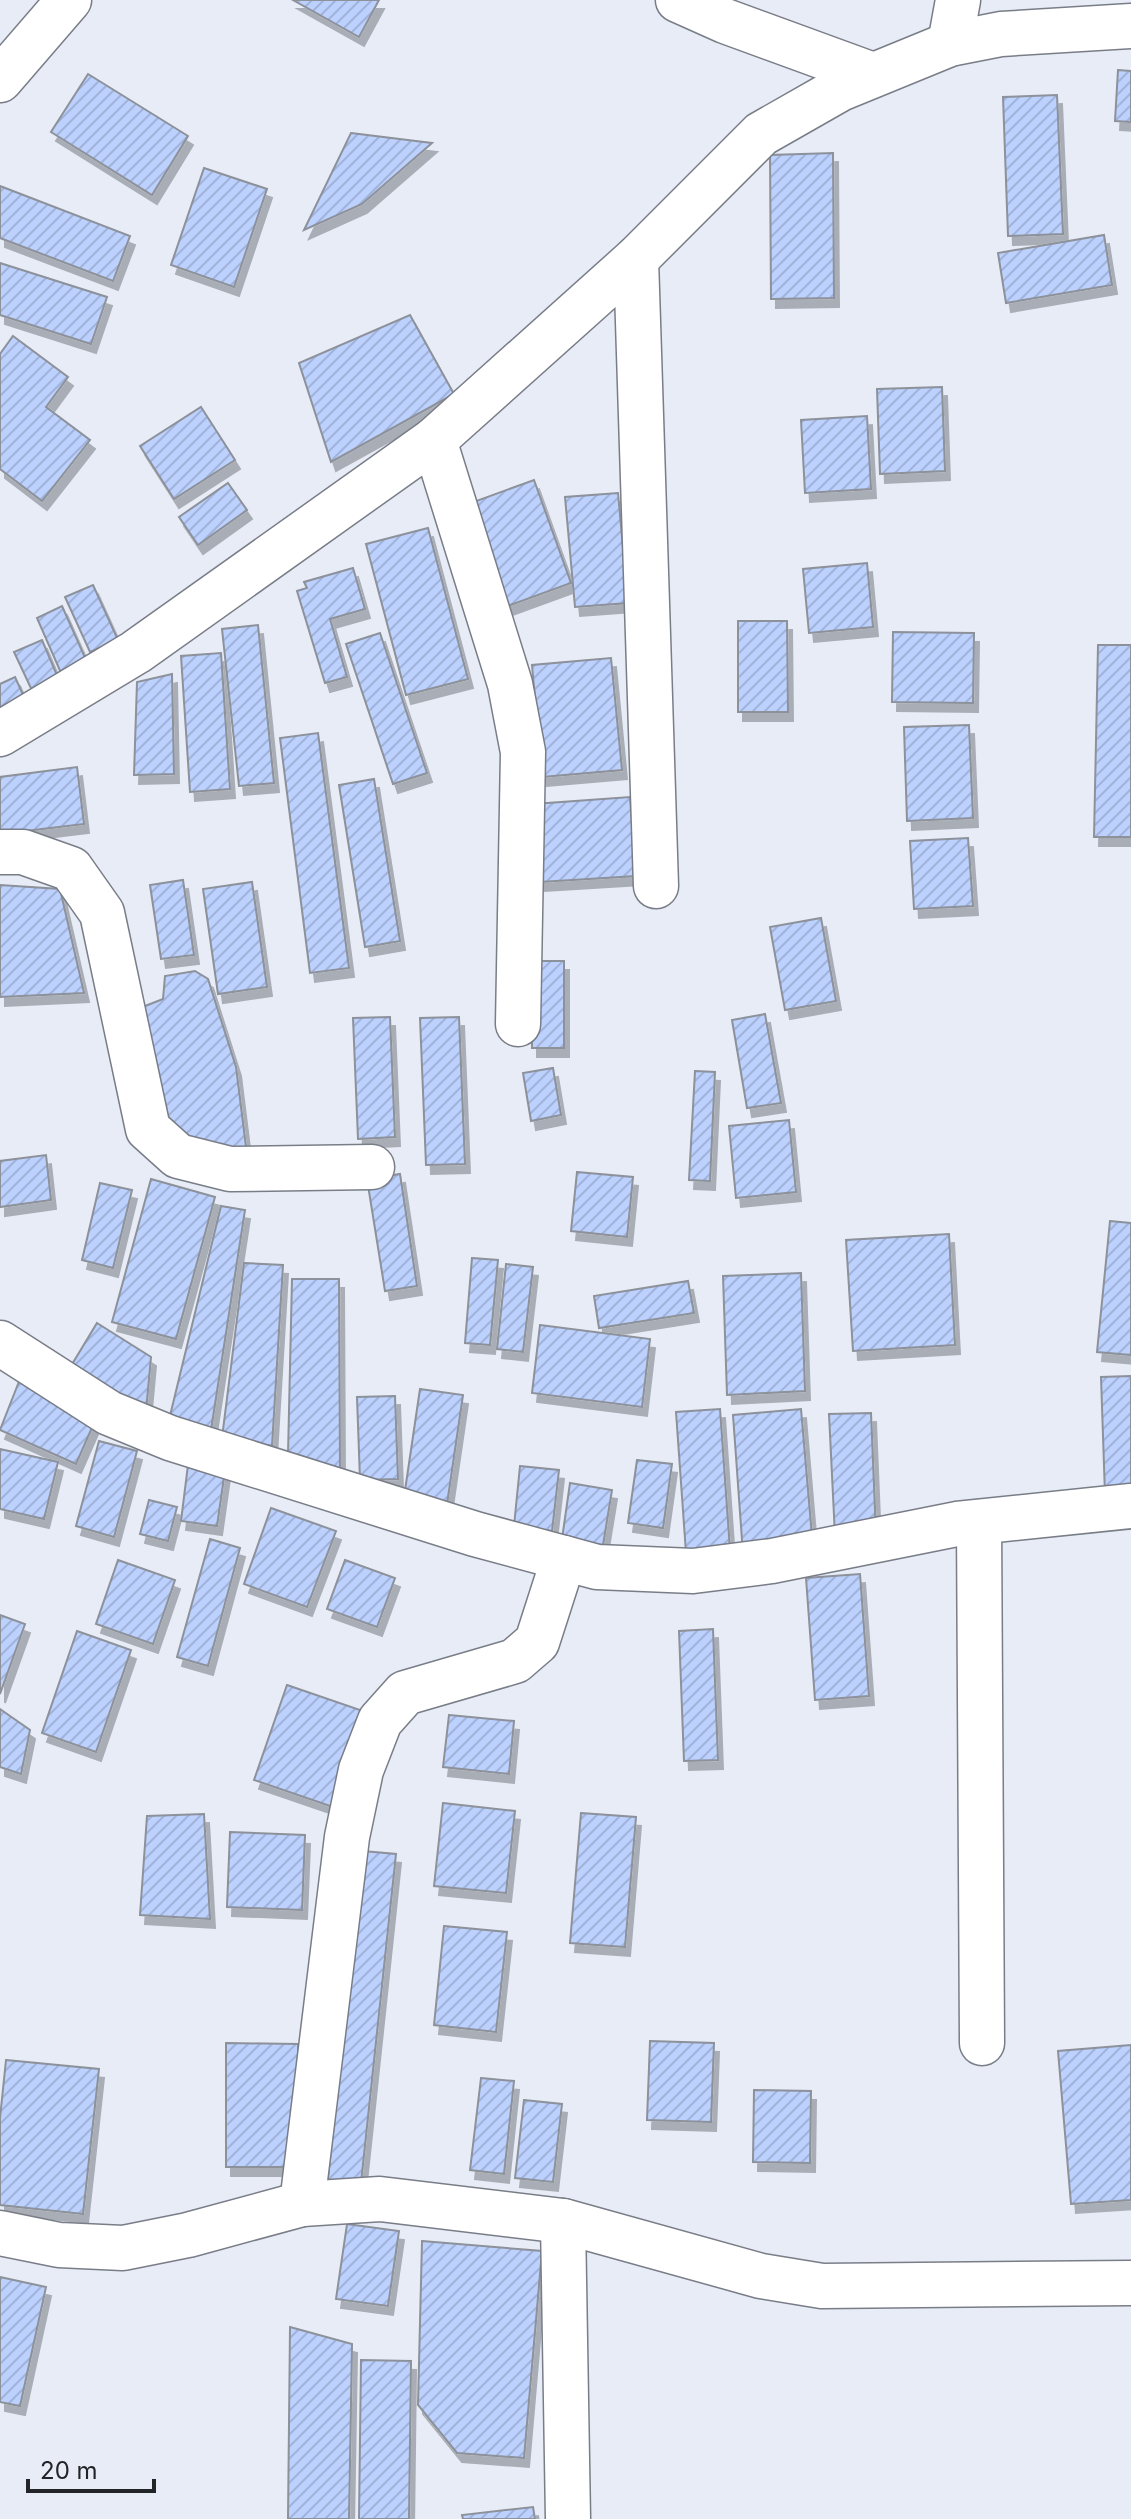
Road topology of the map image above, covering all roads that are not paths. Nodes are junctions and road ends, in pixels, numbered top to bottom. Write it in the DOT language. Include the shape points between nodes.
graph roads {
  1 [pos="69,0"];
  2 [pos="678,0"];
  3 [pos="958,0"];
  4 [pos="1131,26"];
  5 [pos="950,44"];
  6 [pos="873,75"];
  7 [pos="0,80"];
  8 [pos="636,259"];
  9 [pos="434,440"];
  10 [pos="0,734"];
  11 [pos="0,852"];
  12 [pos="656,886"];
  13 [pos="518,1024"];
  14 [pos="372,1167"];
  15 [pos="0,1343"];
  16 [pos="1131,1506"];
  17 [pos="979,1522"];
  18 [pos="564,1558"];
  19 [pos="982,2043"];
  20 [pos="302,2204"];
  21 [pos="563,2221"];
  22 [pos="0,2233"];
  23 [pos="1131,2283"];
  24 [pos="568,2519"];
  1 -- 7 [label="street"];
  2 -- 6 [label="street"];
  3 -- 5 [label="street"];
  4 -- 5 [label="street" via="1001,34"];
  5 -- 6 [label="street"];
  6 -- 8 [label="street" via="761,134"];
  8 -- 9 [label="street"];
  8 -- 12 [label="street"];
  9 -- 10 [label="street" via="188,617"];
  9 -- 13 [label="street" via="510,684 523,752"];
  11 -- 14 [label="street" via="23,852 71,869 102,913 148,1129 178,1156 230,1169"];
  15 -- 18 [label="street" via="109,1413 170,1438"];
  16 -- 17 [label="street"];
  17 -- 18 [label="street" via="693,1571 597,1567"];
  17 -- 19 [label="street"];
  18 -- 20 [label="street" via="537,1642 515,1661 405,1693 380,1721 361,1770 347,1837"];
  20 -- 21 [label="street" via="380,2199"];
  20 -- 22 [label="street" via="123,2248 59,2245"];
  21 -- 23 [label="street" via="761,2276 822,2286"];
  21 -- 24 [label="street"];
}
